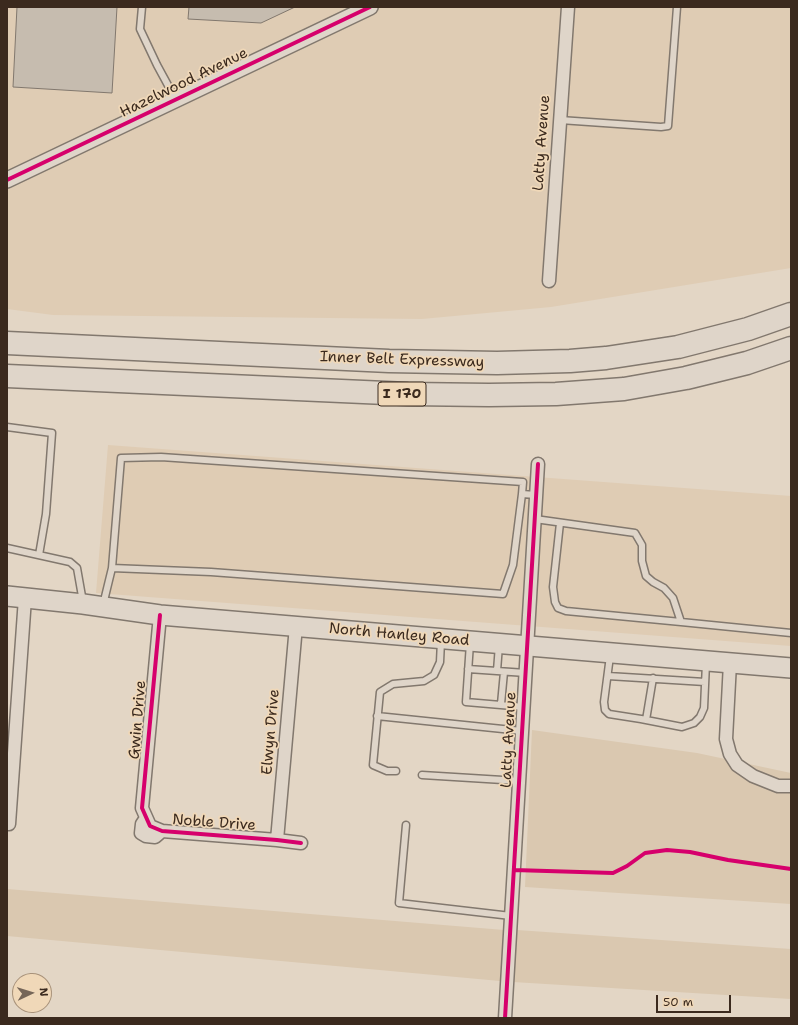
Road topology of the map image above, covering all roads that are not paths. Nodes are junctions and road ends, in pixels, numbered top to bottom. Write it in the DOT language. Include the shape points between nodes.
graph roads {
  1 [pos="142,7"];
  2 [pos="370,7"];
  3 [pos="568,7"];
  4 [pos="677,7"];
  5 [pos="176,100"];
  6 [pos="560,120"];
  7 [pos="7,180"];
  8 [pos="549,282"];
  9 [pos="791,314"];
  10 [pos="7,344"];
  11 [pos="791,348"];
  12 [pos="7,376"];
  13 [pos="7,427"];
  14 [pos="538,464"];
  15 [pos="522,494"];
  16 [pos="536,495"];
  17 [pos="535,520"];
  18 [pos="560,523"];
  19 [pos="7,548"];
  20 [pos="39,555"];
  21 [pos="112,568"];
  22 [pos="13,596"];
  23 [pos="83,604"];
  24 [pos="102,607"];
  25 [pos="160,615"];
  26 [pos="681,622"];
  27 [pos="296,626"];
  28 [pos="791,632"];
  29 [pos="442,639"];
  30 [pos="470,642"];
  31 [pos="499,644"];
  32 [pos="527,647"];
  33 [pos="611,653"];
  34 [pos="706,661"];
  35 [pos="730,663"];
  36 [pos="791,668"];
  37 [pos="468,669"];
  38 [pos="500,671"];
  39 [pos="526,673"];
  40 [pos="608,676"];
  41 [pos="653,678"];
  42 [pos="705,682"];
  43 [pos="502,704"];
  44 [pos="524,706"];
  45 [pos="377,716"];
  46 [pos="646,720"];
  47 [pos="522,730"];
  48 [pos="396,771"];
  49 [pos="422,774"];
  50 [pos="519,781"];
  51 [pos="791,786"];
  52 [pos="148,822"];
  53 [pos="10,824"];
  54 [pos="406,825"];
  55 [pos="277,840"];
  56 [pos="300,843"];
  57 [pos="511,916"];
  58 [pos="505,1018"];
  1 -- 5 [label="lane" via="140,29"];
  2 -- 5 [label="street, Hazelwood Avenue"];
  3 -- 6 [label="street, Latty Avenue"];
  4 -- 6 [label="lane" via="668,126"];
  5 -- 7 [label="street, Hazelwood Avenue"];
  6 -- 8 [label="street, Latty Avenue"];
  9 -- 10 [label="highway, Inner Belt Expressway / I 170" via="748,329 678,347 563,362 389,361"];
  11 -- 12 [label="highway, I 170" via="747,363 686,378 624,389 548,394 400,394"];
  13 -- 20 [label="lane" via="52,433 46,514"];
  14 -- 16 [label="street, Latty Avenue"];
  15 -- 16 [label="lane"];
  15 -- 21 [label="lane" via="513,565 503,594 211,572"];
  15 -- 21 [label="lane" via="523,482 160,457 121,458"];
  16 -- 17 [label="street, Latty Avenue"];
  17 -- 18 [label="lane"];
  17 -- 32 [label="street, Latty Avenue"];
  18 -- 26 [label="lane" via="635,533 642,545 642,561 646,576 664,588 673,598"];
  18 -- 26 [label="lane" via="554,587 558,608 566,611"];
  19 -- 20 [label="lane"];
  20 -- 23 [label="lane" via="70,562 76,568"];
  21 -- 24 [label="lane"];
  22 -- 23 [label="main road, North Hanley Road"];
  22 -- 53 [label="street"];
  23 -- 24 [label="main road, North Hanley Road"];
  24 -- 25 [label="main road, North Hanley Road"];
  25 -- 27 [label="main road, North Hanley Road"];
  25 -- 52 [label="street, Gwin Drive" via="142,808"];
  26 -- 28 [label="lane"];
  27 -- 29 [label="main road, North Hanley Road"];
  27 -- 55 [label="street, Elwyn Drive"];
  29 -- 30 [label="main road, North Hanley Road"];
  29 -- 45 [label="lane" via="440,662 434,675 424,681 393,684 380,692"];
  30 -- 31 [label="main road, North Hanley Road"];
  30 -- 37 [label="lane"];
  31 -- 32 [label="main road, North Hanley Road"];
  31 -- 38 [label="lane"];
  32 -- 33 [label="main road, North Hanley Road"];
  32 -- 39 [label="street, Latty Avenue"];
  33 -- 34 [label="main road, North Hanley Road"];
  33 -- 40 [label="lane"];
  34 -- 35 [label="main road, North Hanley Road"];
  34 -- 42 [label="lane"];
  35 -- 36 [label="main road, North Hanley Road"];
  35 -- 51 [label="street" via="726,739 730,754 737,765 753,776 778,786"];
  37 -- 38 [label="lane"];
  37 -- 43 [label="lane" via="466,702"];
  38 -- 39 [label="lane"];
  38 -- 43 [label="lane"];
  39 -- 44 [label="street, Latty Avenue"];
  40 -- 41 [label="lane"];
  40 -- 46 [label="lane" via="605,710 609,714"];
  41 -- 42 [label="lane"];
  41 -- 46 [label="lane"];
  42 -- 46 [label="lane" via="704,708 694,723 682,726"];
  43 -- 44 [label="lane"];
  44 -- 47 [label="street, Latty Avenue"];
  45 -- 47 [label="lane"];
  45 -- 48 [label="lane" via="373,765 387,771"];
  47 -- 50 [label="street, Latty Avenue"];
  49 -- 50 [label="lane"];
  50 -- 57 [label="street, Latty Avenue"];
  52 -- 55 [label="street, Noble Drive" via="162,831"];
  54 -- 57 [label="lane" via="399,903"];
  55 -- 56 [label="street, Noble Drive"];
  57 -- 58 [label="street, Latty Avenue"];
}
